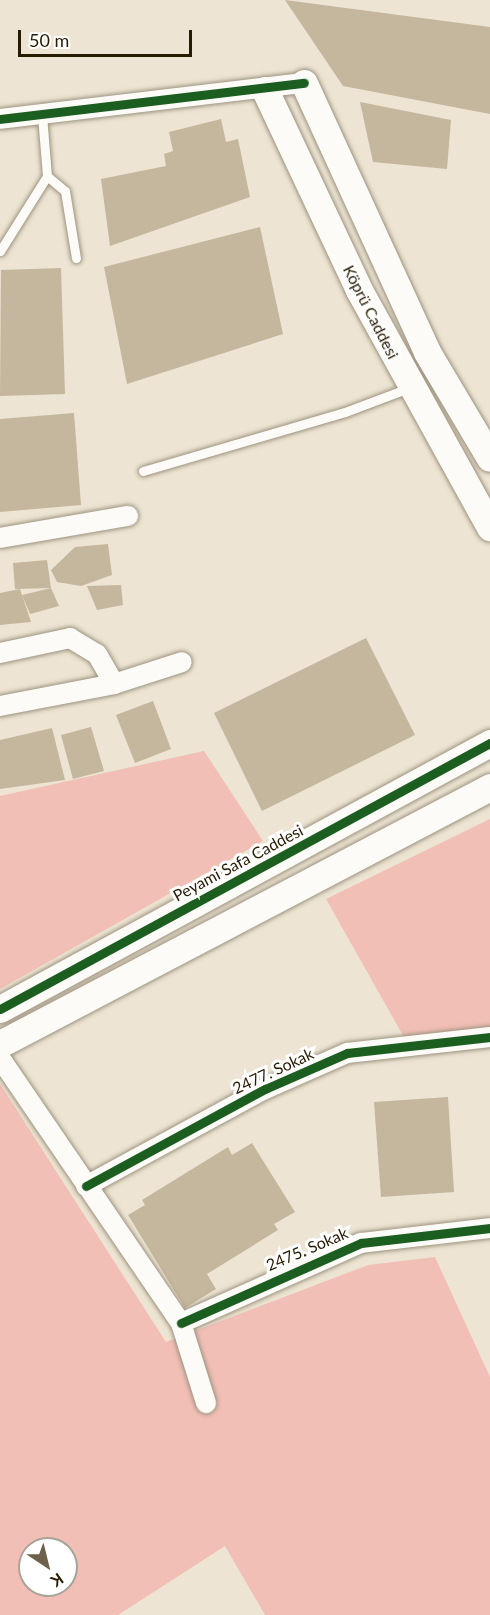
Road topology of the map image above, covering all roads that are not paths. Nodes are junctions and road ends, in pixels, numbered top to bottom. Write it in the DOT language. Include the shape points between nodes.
graph roads {
  1 [pos="304,83"];
  2 [pos="265,90"];
  3 [pos="42,115"];
  4 [pos="0,119"];
  5 [pos="47,176"];
  6 [pos="0,251"];
  7 [pos="76,258"];
  8 [pos="411,387"];
  9 [pos="490,459"];
  10 [pos="143,471"];
  11 [pos="128,516"];
  12 [pos="490,527"];
  13 [pos="0,538"];
  14 [pos="0,653"];
  15 [pos="182,662"];
  16 [pos="114,684"];
  17 [pos="0,706"];
  18 [pos="490,743"];
  19 [pos="490,787"];
  20 [pos="0,1009"];
  21 [pos="490,1037"];
  22 [pos="0,1044"];
  23 [pos="0,1058"];
  24 [pos="86,1186"];
  25 [pos="490,1228"];
  26 [pos="181,1323"];
  27 [pos="206,1403"];
  1 -- 2 [label="street"];
  1 -- 9 [label="street, Köprü Caddesi" via="427,352"];
  2 -- 3 [label="street"];
  2 -- 8 [label="street, Köprü Caddesi" via="359,290"];
  3 -- 4 [label="street"];
  3 -- 5 [label="lane"];
  5 -- 6 [label="lane"];
  5 -- 7 [label="lane" via="65,191"];
  8 -- 10 [label="lane" via="345,412"];
  8 -- 12 [label="street, Köprü Caddesi"];
  11 -- 13 [label="street"];
  14 -- 16 [label="street" via="70,638 96,654"];
  15 -- 16 [label="street"];
  16 -- 17 [label="street"];
  18 -- 20 [label="street, Peyami Safa Caddesi"];
  19 -- 22 [label="street"];
  21 -- 24 [label="street, 2477. Sokak" via="347,1053 265,1089"];
  23 -- 24 [label="street"];
  24 -- 26 [label="street"];
  25 -- 26 [label="street, 2475. Sokak" via="361,1243"];
  26 -- 27 [label="street"];
}
